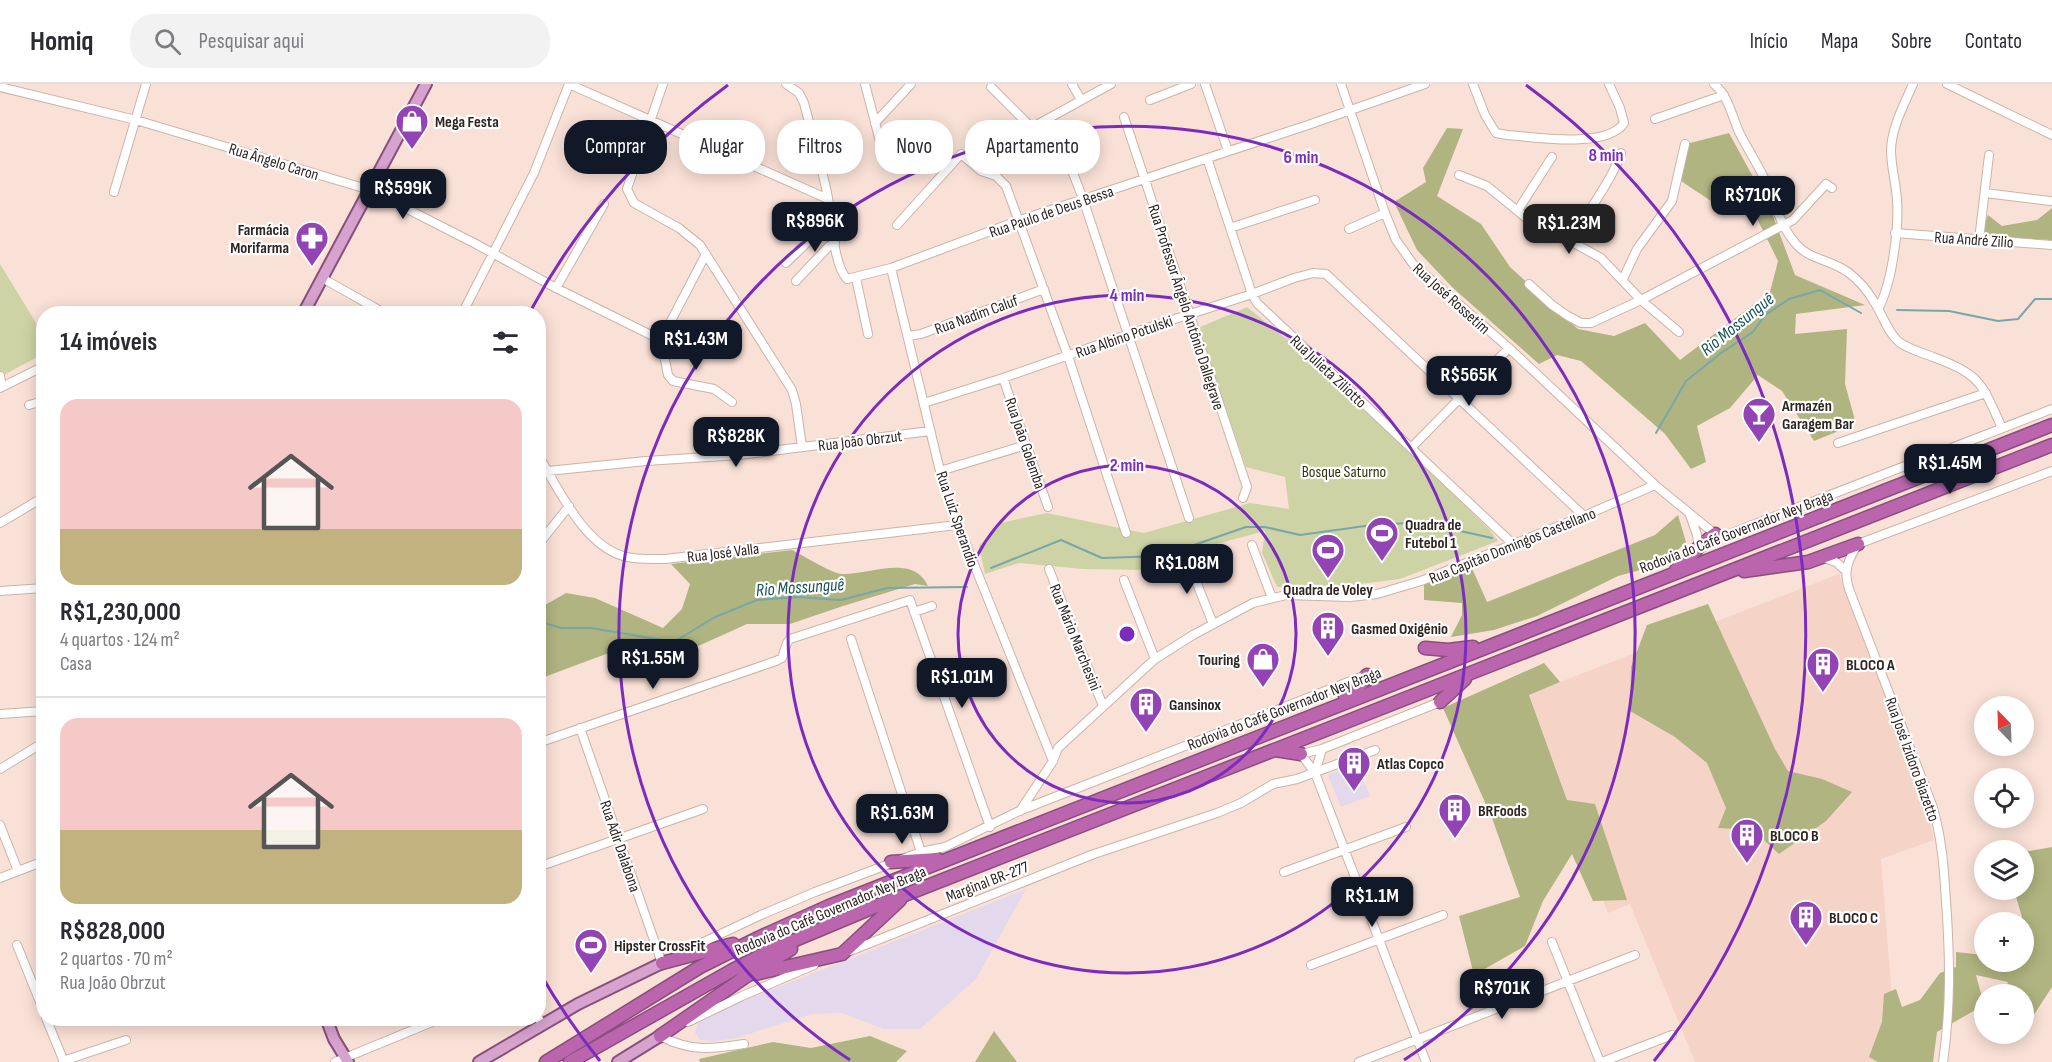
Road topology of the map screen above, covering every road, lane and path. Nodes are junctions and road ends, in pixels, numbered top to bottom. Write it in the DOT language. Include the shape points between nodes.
graph roads {
  1 [pos="146,84"];
  2 [pos="426,84"];
  3 [pos="569,84"];
  4 [pos="663,84"];
  5 [pos="786,84"];
  6 [pos="865,84"];
  7 [pos="912,84"];
  8 [pos="1072,84"];
  9 [pos="1111,84"];
  10 [pos="1191,84"];
  11 [pos="1205,84"];
  12 [pos="1341,84"];
  13 [pos="1425,84"];
  14 [pos="1473,84"];
  15 [pos="1610,84"];
  16 [pos="1714,84"];
  17 [pos="1913,84"];
  18 [pos="1950,84"];
  19 [pos="0,87"];
  20 [pos="991,87"];
  21 [pos="1724,95"];
  22 [pos="1081,100"];
  23 [pos="1150,100"];
  24 [pos="1351,110"];
  25 [pos="1124,117"];
  26 [pos="1656,119"];
  27 [pos="136,120"];
  28 [pos="651,120"];
  29 [pos="878,120"];
  30 [pos="1024,120"];
  31 [pos="1046,120"];
  32 [pos="875,123"];
  33 [pos="667,127"];
  34 [pos="2052,135"];
  35 [pos="1684,144"];
  36 [pos="1228,151"];
  37 [pos="1621,153"];
  38 [pos="1989,155"];
  39 [pos="1552,157"];
  40 [pos="1207,158"];
  41 [pos="632,174"];
  42 [pos="1073,174"];
  43 [pos="1459,175"];
  44 [pos="1144,179"];
  45 [pos="1832,188"];
  46 [pos="370,190"];
  47 [pos="114,192"];
  48 [pos="1985,193"];
  49 [pos="828,199"];
  50 [pos="1083,199"];
  51 [pos="1315,200"];
  52 [pos="2050,201"];
  53 [pos="604,204"];
  54 [pos="1518,210"];
  55 [pos="1385,213"];
  56 [pos="1020,220"];
  57 [pos="830,223"];
  58 [pos="897,225"];
  59 [pos="1784,225"];
  60 [pos="1230,228"];
  61 [pos="1349,229"];
  62 [pos="1895,233"];
  63 [pos="1979,240"];
  64 [pos="1572,242"];
  65 [pos="835,243"];
  66 [pos="2052,245"];
  67 [pos="493,254"];
  68 [pos="706,254"];
  69 [pos="786,263"];
  70 [pos="891,268"];
  71 [pos="322,278"];
  72 [pos="856,278"];
  73 [pos="1623,279"];
  74 [pos="796,281"];
  75 [pos="1529,284"];
  76 [pos="556,288"];
  77 [pos="1044,289"];
  78 [pos="1252,294"];
  79 [pos="1641,300"];
  80 [pos="307,306"];
  81 [pos="372,306"];
  82 [pos="466,306"];
  83 [pos="1878,309"];
  84 [pos="1190,314"];
  85 [pos="1679,332"];
  86 [pos="868,334"];
  87 [pos="1129,334"];
  88 [pos="908,336"];
  89 [pos="661,340"];
  90 [pos="1509,348"];
  91 [pos="1068,356"];
  92 [pos="36,370"];
  93 [pos="0,376"];
  94 [pos="1004,378"];
  95 [pos="1,387"];
  96 [pos="1986,393"];
  97 [pos="1458,399"];
  98 [pos="732,402"];
  99 [pos="36,403"];
  100 [pos="924,403"];
  101 [pos="29,405"];
  102 [pos="2052,409"];
  103 [pos="2052,425"];
  104 [pos="2002,428"];
  105 [pos="930,431"];
  106 [pos="1838,443"];
  107 [pos="1026,445"];
  108 [pos="2052,445"];
  109 [pos="802,447"];
  110 [pos="1411,448"];
  111 [pos="546,468"];
  112 [pos="548,471"];
  113 [pos="940,471"];
  114 [pos="2052,471"];
  115 [pos="1655,485"];
  116 [pos="1243,498"];
  117 [pos="36,502"];
  118 [pos="569,506"];
  119 [pos="1048,507"];
  120 [pos="1689,514"];
  121 [pos="1584,516"];
  122 [pos="1189,518"];
  123 [pos="0,523"];
  124 [pos="957,525"];
  125 [pos="1126,533"];
  126 [pos="1715,534"];
  127 [pos="546,535"];
  128 [pos="1513,544"];
  129 [pos="1858,544"];
  130 [pos="1252,545"];
  131 [pos="1699,547"];
  132 [pos="1186,556"];
  133 [pos="1821,558"];
  134 [pos="1049,569"];
  135 [pos="1845,570"];
  136 [pos="1670,574"];
  137 [pos="1722,574"];
  138 [pos="1124,580"];
  139 [pos="36,589"];
  140 [pos="0,591"];
  141 [pos="1272,597"];
  142 [pos="932,606"];
  143 [pos="914,612"];
  144 [pos="1213,624"];
  145 [pos="851,639"];
  146 [pos="1503,640"];
  147 [pos="1425,648"];
  148 [pos="1155,659"];
  149 [pos="1473,672"];
  150 [pos="1367,675"];
  151 [pos="1440,702"];
  152 [pos="1103,706"];
  153 [pos="36,712"];
  154 [pos="0,714"];
  155 [pos="1296,721"];
  156 [pos="580,728"];
  157 [pos="546,739"];
  158 [pos="36,747"];
  159 [pos="1322,749"];
  160 [pos="1274,750"];
  161 [pos="1375,750"];
  162 [pos="1301,754"];
  163 [pos="1053,761"];
  164 [pos="0,770"];
  165 [pos="1315,772"];
  166 [pos="703,809"];
  167 [pos="1019,811"];
  168 [pos="0,825"];
  169 [pos="990,827"];
  170 [pos="1406,827"];
  171 [pos="618,838"];
  172 [pos="1345,850"];
  173 [pos="921,852"];
  174 [pos="947,859"];
  175 [pos="891,862"];
  176 [pos="36,864"];
  177 [pos="546,864"];
  178 [pos="18,871"];
  179 [pos="1284,872"];
  180 [pos="0,878"];
  181 [pos="905,894"];
  182 [pos="874,907"];
  183 [pos="1443,915"];
  184 [pos="758,938"];
  185 [pos="1379,939"];
  186 [pos="1552,942"];
  187 [pos="17,945"];
  188 [pos="842,954"];
  189 [pos="1635,955"];
  190 [pos="662,963"];
  191 [pos="1311,965"];
  192 [pos="745,977"];
  193 [pos="1568,981"];
  194 [pos="36,992"];
  195 [pos="546,1018"];
  196 [pos="49,1026"];
  197 [pos="329,1026"];
  198 [pos="423,1026"];
  199 [pos="533,1026"];
  200 [pos="1672,1035"];
  201 [pos="660,1036"];
  202 [pos="126,1040"];
  203 [pos="1418,1040"];
  204 [pos="744,1044"];
  205 [pos="342,1061"];
  206 [pos="1365,1061"];
  207 [pos="63,1062"];
  208 [pos="479,1062"];
  209 [pos="546,1062"];
  210 [pos="570,1062"];
  211 [pos="618,1062"];
  212 [pos="1426,1062"];
  213 [pos="1601,1062"];
  214 [pos="1943,1062"];
  1 -- 27 [label="street"];
  2 -- 46 [label="main road"];
  3 -- 28 [label="street"];
  3 -- 67 [label="street" via="534,173"];
  4 -- 28 [label="street"];
  5 -- 49 [label="street" via="799,93 804,103"];
  6 -- 32 [label="street"];
  7 -- 29 [label="street"];
  8 -- 22 [label="street"];
  9 -- 22 [label="street"];
  10 -- 23 [label="street"];
  11 -- 36 [label="street"];
  12 -- 24 [label="street, Rua José Rossetim"];
  13 -- 24 [label="street, Rua Paulo de Deus Bessa"];
  14 -- 15 [label="street" via="1496,133 1585,140 1602,136 1623,123"];
  16 -- 21 [label="street"];
  17 -- 62 [label="street" via="1892,143 1898,209"];
  18 -- 34 [label="street"];
  19 -- 27 [label="street, Rua Ângelo Caron"];
  20 -- 30 [label="street"];
  21 -- 26 [label="street"];
  21 -- 59 [label="street"];
  22 -- 31 [label="street"];
  24 -- 36 [label="street, Rua Paulo de Deus Bessa"];
  24 -- 55 [label="street, Rua José Rossetim"];
  25 -- 44 [label="street, Rua Professor Ângelo Antônio Dallegrave"];
  27 -- 46 [label="street, Rua Ângelo Caron"];
  27 -- 47 [label="street"];
  33 -- 49 [label="street"];
  35 -- 73 [label="street" via="1672,201 1637,249"];
  36 -- 40 [label="street, Rua Paulo de Deus Bessa"];
  37 -- 64 [label="street" via="1616,169"];
  38 -- 48 [label="street"];
  39 -- 54 [label="street"];
  40 -- 44 [label="street, Rua Paulo de Deus Bessa"];
  40 -- 60 [label="street, Rua Julieta Ziliotto"];
  41 -- 68 [label="street" via="627,189 634,203 679,228"];
  42 -- 50 [label="street"];
  43 -- 54 [label="street" via="1488,186"];
  44 -- 50 [label="street, Rua Paulo de Deus Bessa"];
  44 -- 84 [label="street, Rua Professor Ângelo Antônio Dallegrave"];
  45 -- 59 [label="street" via="1826,184"];
  46 -- 67 [label="street, Rua Ângelo Caron"];
  46 -- 71 [label="main road"];
  48 -- 52 [label="street"];
  48 -- 63 [label="street"];
  49 -- 57 [label="street"];
  50 -- 56 [label="street, Rua Paulo de Deus Bessa"];
  50 -- 87 [label="street"];
  51 -- 60 [label="street"];
  53 -- 76 [label="street"];
  54 -- 64 [label="street" via="1536,226"];
  55 -- 61 [label="street"];
  55 -- 90 [label="street, Rua José Rossetim" via="1396,240 1413,264"];
  56 -- 58 [label="street" via="1006,186 961,154"];
  56 -- 70 [label="street, Rua Paulo de Deus Bessa"];
  56 -- 77 [label="street"];
  57 -- 65 [label="street"];
  57 -- 69 [label="street"];
  59 -- 79 [label="street"];
  59 -- 83 [label="street" via="1799,249 1848,272"];
  60 -- 78 [label="street, Rua Julieta Ziliotto"];
  62 -- 63 [label="street, Rua André Zilio"];
  62 -- 83 [label="street" via="1886,296"];
  63 -- 66 [label="street, Rua André Zilio"];
  64 -- 73 [label="street" via="1601,258"];
  65 -- 72 [label="street, Rua Paulo de Deus Bessa" via="841,269 847,279"];
  65 -- 74 [label="street"];
  67 -- 76 [label="street, Rua Ângelo Caron"];
  67 -- 82 [label="street"];
  68 -- 89 [label="street"];
  68 -- 109 [label="street" via="792,390"];
  70 -- 72 [label="street, Rua Paulo de Deus Bessa"];
  70 -- 88 [label="street, Rua Luiz Sperandio"];
  71 -- 80 [label="main road"];
  71 -- 81 [label="street"];
  72 -- 86 [label="street"];
  73 -- 79 [label="street"];
  75 -- 79 [label="street" via="1581,323 1591,323"];
  76 -- 89 [label="street, Rua Ângelo Caron"];
  77 -- 88 [label="street, Rua Nadim Caluf"];
  77 -- 91 [label="street"];
  78 -- 84 [label="street, Rua Albino Potulski"];
  78 -- 97 [label="street, Rua Albino Potulski" via="1294,278 1326,273"];
  78 -- 110 [label="street, Rua Julieta Ziliotto" via="1289,335"];
  79 -- 85 [label="street"];
  83 -- 96 [label="street" via="1900,343 1955,365 1973,376"];
  84 -- 87 [label="street, Rua Albino Potulski"];
  84 -- 116 [label="street, Rua Professor Ângelo Antônio Dallegrave" via="1247,487"];
  87 -- 91 [label="street, Rua Albino Potulski"];
  87 -- 122 [label="street"];
  88 -- 100 [label="street, Rua Luiz Sperandio"];
  89 -- 98 [label="street" via="668,375 673,381 714,389"];
  90 -- 97 [label="street"];
  90 -- 115 [label="street, Rua José Rossetim"];
  91 -- 94 [label="street, Rua Albino Potulski"];
  91 -- 125 [label="street"];
  92 -- 95 [label="street"];
  93 -- 95 [label="street"];
  94 -- 100 [label="street, Rua Albino Potulski"];
  94 -- 107 [label="street, Rua João Golemba"];
  96 -- 104 [label="street"];
  96 -- 106 [label="street"];
  97 -- 110 [label="street"];
  97 -- 121 [label="street"];
  99 -- 101 [label="street"];
  100 -- 105 [label="street, Rua Luiz Sperandio"];
  102 -- 104 [label="street"];
  103 -- 136 [label="highway, Rodovia do Café Governador Ney Braga"];
  104 -- 126 [label="street" via="1727,535"];
  105 -- 109 [label="street, Rua João Obrzut"];
  105 -- 113 [label="street, Rua Luiz Sperandio"];
  107 -- 113 [label="street"];
  107 -- 119 [label="street, Rua João Golemba"];
  108 -- 137 [label="highway, Rodovia do Café Governador Ney Braga"];
  109 -- 112 [label="street, Rua João Obrzut"];
  110 -- 128 [label="street, Rua Julieta Ziliotto"];
  111 -- 112 [label="street, Rua José Valla"];
  112 -- 118 [label="street, Rua José Valla"];
  113 -- 124 [label="street, Rua Luiz Sperandio"];
  114 -- 129 [label="street"];
  115 -- 120 [label="street, Rua José Rossetim"];
  115 -- 121 [label="street, Rua Capitão Domingos Castellano"];
  117 -- 123 [label="street"];
  118 -- 124 [label="street, Rua José Valla" via="604,548 624,557 652,560"];
  118 -- 127 [label="street"];
  120 -- 126 [label="street, Rua José Rossetim"];
  120 -- 131 [label="street"];
  121 -- 128 [label="street, Rua Capitão Domingos Castellano"];
  124 -- 163 [label="street, Rua Luiz Sperandio"];
  126 -- 131 [label="highway"];
  128 -- 141 [label="street, Rua Capitão Domingos Castellano" via="1377,594"];
  129 -- 133 [label="highway"];
  129 -- 135 [label="street"];
  130 -- 141 [label="street"];
  131 -- 136 [label="highway"];
  132 -- 144 [label="street"];
  133 -- 135 [label="street" via="1836,562"];
  133 -- 137 [label="highway"];
  134 -- 152 [label="street, Rua Mário Marchesini"];
  135 -- 214 [label="street, Rua José Izidoro Biazetto" via="1939,828 1950,987"];
  136 -- 146 [label="highway, Rodovia do Café Governador Ney Braga"];
  137 -- 149 [label="highway, Rodovia do Café Governador Ney Braga"];
  138 -- 148 [label="street"];
  139 -- 140 [label="street"];
  141 -- 144 [label="street, Rua Capitão Domingos Castellano"];
  142 -- 143 [label="street"];
  143 -- 156 [label="street" via="910,600 790,639 782,658 776,662"];
  143 -- 169 [label="street"];
  144 -- 148 [label="street, Rua Capitão Domingos Castellano"];
  145 -- 173 [label="street"];
  146 -- 147 [label="highway" via="1460,649"];
  146 -- 155 [label="highway, Rodovia do Café Governador Ney Braga"];
  148 -- 152 [label="street, Rua Capitão Domingos Castellano"];
  149 -- 151 [label="highway"];
  149 -- 160 [label="highway, Rodovia do Café Governador Ney Braga"];
  150 -- 155 [label="highway" via="1354,691"];
  150 -- 167 [label="street"];
  151 -- 159 [label="street"];
  152 -- 163 [label="street, Rua Capitão Domingos Castellano" via="1060,745"];
  153 -- 154 [label="street"];
  155 -- 174 [label="highway, Rodovia do Café Governador Ney Braga"];
  156 -- 157 [label="street"];
  156 -- 171 [label="street, Rua Adir Dalabona"];
  158 -- 164 [label="street"];
  159 -- 162 [label="street"];
  159 -- 165 [label="street"];
  160 -- 162 [label="highway"];
  160 -- 181 [label="highway, Rodovia do Café Governador Ney Braga"];
  161 -- 165 [label="street, Marginal BR-277"];
  162 -- 165 [label="street"];
  163 -- 167 [label="street, Rua Capitão Domingos Castellano"];
  165 -- 172 [label="street"];
  165 -- 188 [label="street, Marginal BR-277" via="1273,784 1217,813 1105,849"];
  166 -- 171 [label="street"];
  167 -- 169 [label="street" via="1009,820"];
  168 -- 178 [label="street"];
  169 -- 173 [label="street" via="945,847"];
  170 -- 172 [label="street"];
  171 -- 177 [label="street"];
  171 -- 190 [label="street, Rua Adir Dalabona"];
  172 -- 179 [label="street"];
  172 -- 185 [label="street"];
  173 -- 175 [label="street"];
  174 -- 175 [label="highway"];
  174 -- 184 [label="highway, Rodovia do Café Governador Ney Braga"];
  175 -- 190 [label="street" via="762,915"];
  176 -- 178 [label="street"];
  178 -- 180 [label="street"];
  181 -- 182 [label="highway, Rodovia do Café Governador Ney Braga"];
  181 -- 188 [label="highway"];
  182 -- 192 [label="highway"];
  182 -- 210 [label="highway, Rodovia do Café Governador Ney Braga" via="771,950"];
  183 -- 185 [label="street"];
  184 -- 190 [label="highway"];
  184 -- 209 [label="highway, Rodovia do Café Governador Ney Braga" via="682,977"];
  185 -- 191 [label="street"];
  185 -- 203 [label="street"];
  186 -- 193 [label="street"];
  187 -- 194 [label="street"];
  188 -- 192 [label="highway"];
  188 -- 201 [label="street, Marginal BR-277" via="759,988"];
  189 -- 193 [label="street"];
  190 -- 195 [label="main road"];
  192 -- 201 [label="highway"];
  193 -- 203 [label="street"];
  193 -- 213 [label="street"];
  196 -- 207 [label="street"];
  197 -- 205 [label="main road"];
  198 -- 205 [label="street"];
  199 -- 208 [label="main road"];
  200 -- 213 [label="street"];
  201 -- 204 [label="street" via="693,1049"];
  201 -- 211 [label="main road, Marginal BR-277"];
  202 -- 207 [label="street"];
  203 -- 206 [label="street"];
  203 -- 212 [label="street"];
}
